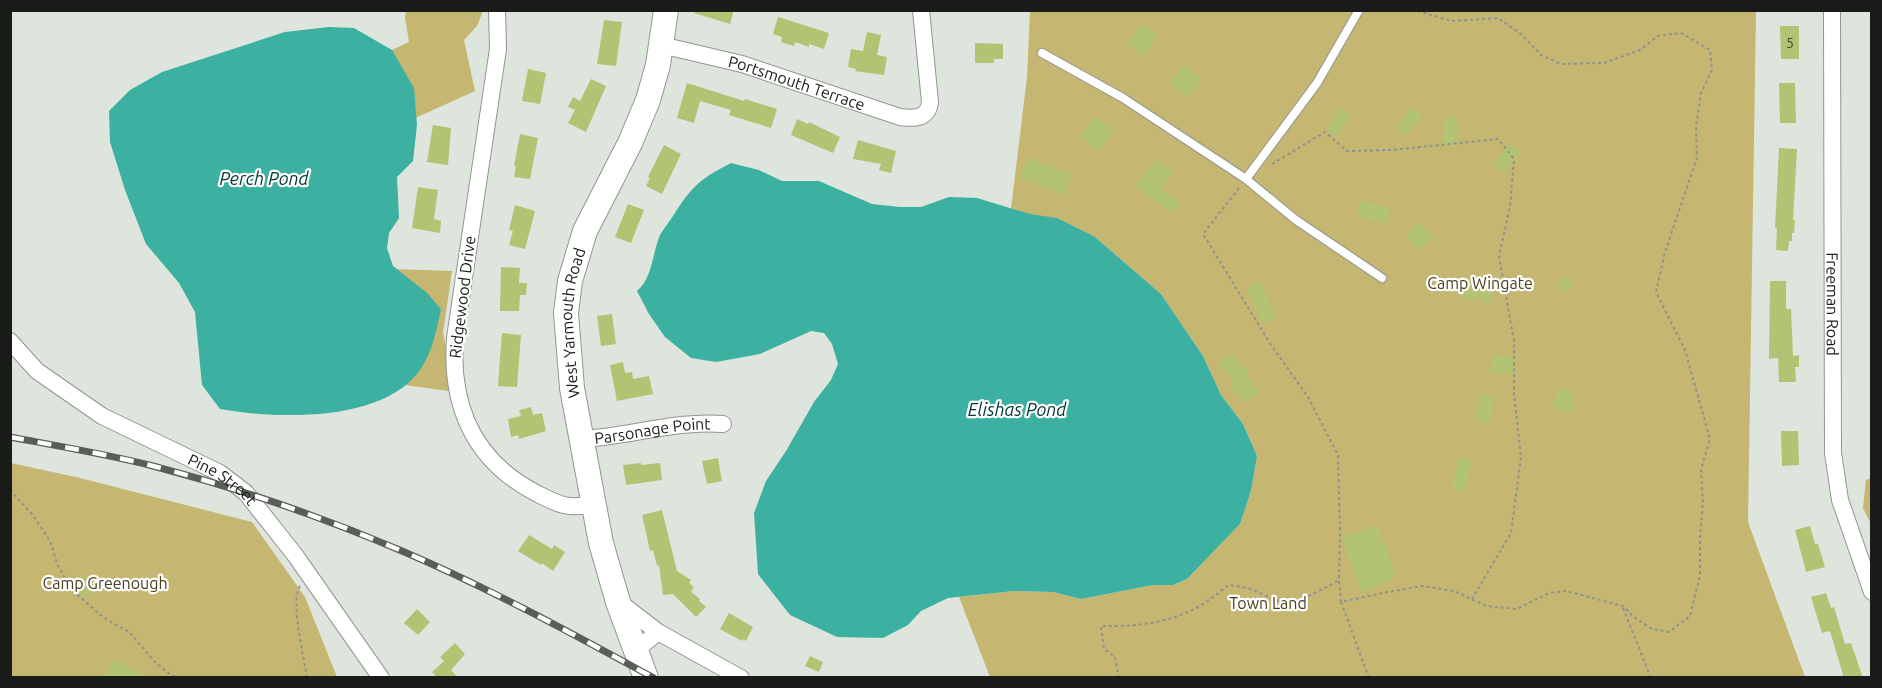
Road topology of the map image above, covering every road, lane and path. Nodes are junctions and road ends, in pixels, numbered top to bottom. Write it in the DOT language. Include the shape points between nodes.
graph roads {
  1 [pos="497,10"];
  2 [pos="666,10"];
  3 [pos="921,10"];
  4 [pos="1359,10"];
  5 [pos="1414,10"];
  6 [pos="1832,10"];
  7 [pos="661,45"];
  8 [pos="1042,53"];
  9 [pos="1246,179"];
  10 [pos="1382,278"];
  11 [pos="10,341"];
  12 [pos="723,424"];
  13 [pos="581,439"];
  14 [pos="10,490"];
  15 [pos="593,504"];
  16 [pos="308,575"];
  17 [pos="1339,580"];
  18 [pos="1872,592"];
  19 [pos="1472,599"];
  20 [pos="618,602"];
  21 [pos="1341,602"];
  22 [pos="1623,606"];
  23 [pos="657,633"];
  24 [pos="636,650"];
  25 [pos="181,678"];
  26 [pos="307,678"];
  27 [pos="381,678"];
  28 [pos="646,678"];
  29 [pos="741,678"];
  30 [pos="1119,678"];
  31 [pos="1369,678"];
  32 [pos="1651,678"];
  1 -- 15 [label="street, Ridgewood Drive" via="498,49 454,338 459,403 476,440 503,471 524,487 561,505"];
  2 -- 7 [label="main road, West Yarmouth Road"];
  3 -- 7 [label="street, Portsmouth Terrace" via="929,108 922,117 911,119 742,64"];
  4 -- 9 [label="lane" via="1317,83"];
  5 -- 22 [label="path" via="1452,21 1498,18 1541,55 1561,64 1604,63 1640,50 1658,36 1681,33 1710,50 1712,70 1701,93 1696,128 1697,158 1665,252 1656,292 1685,351 1710,439 1701,469 1701,575 1690,616 1669,632 1652,629"];
  6 -- 18 [label="street, Freeman Road" via="1834,461 1840,500"];
  7 -- 13 [label="main road, West Yarmouth Road" via="648,100 585,231 570,281 566,313 568,346"];
  8 -- 9 [label="lane" via="1123,98"];
  9 -- 10 [label="lane" via="1296,220"];
  9 -- 17 [label="path" via="1203,234 1308,397 1338,455"];
  9 -- 19 [label="path" via="1325,132 1347,151 1498,139 1514,159 1499,256 1514,341 1514,394 1521,457 1511,533"];
  11 -- 16 [label="street, Pine Street" via="37,371 102,416 199,461 234,483 261,511"];
  12 -- 13 [label="street, Parsonage Point" via="696,423"];
  13 -- 15 [label="main road, West Yarmouth Road"];
  14 -- 25 [label="path" via="50,541 72,590 104,618 129,632 156,663"];
  15 -- 20 [label="main road, West Yarmouth Road"];
  16 -- 26 [label="path" via="297,590 296,610"];
  16 -- 27 [label="street, Pine Street"];
  17 -- 21 [label="path"];
  17 -- 30 [label="path" via="1290,606 1248,588 1229,585 1198,607 1160,621 1101,626 1104,649 1115,657"];
  19 -- 21 [label="path" via="1454,591 1422,586"];
  19 -- 22 [label="path" via="1486,606 1516,609 1548,593 1566,591"];
  20 -- 23 [label="street"];
  20 -- 24 [label="main road, West Yarmouth Road"];
  21 -- 31 [label="path"];
  22 -- 32 [label="path"];
  23 -- 24 [label="street"];
  23 -- 29 [label="street"];
  24 -- 28 [label="main road, West Yarmouth Road"];
}
